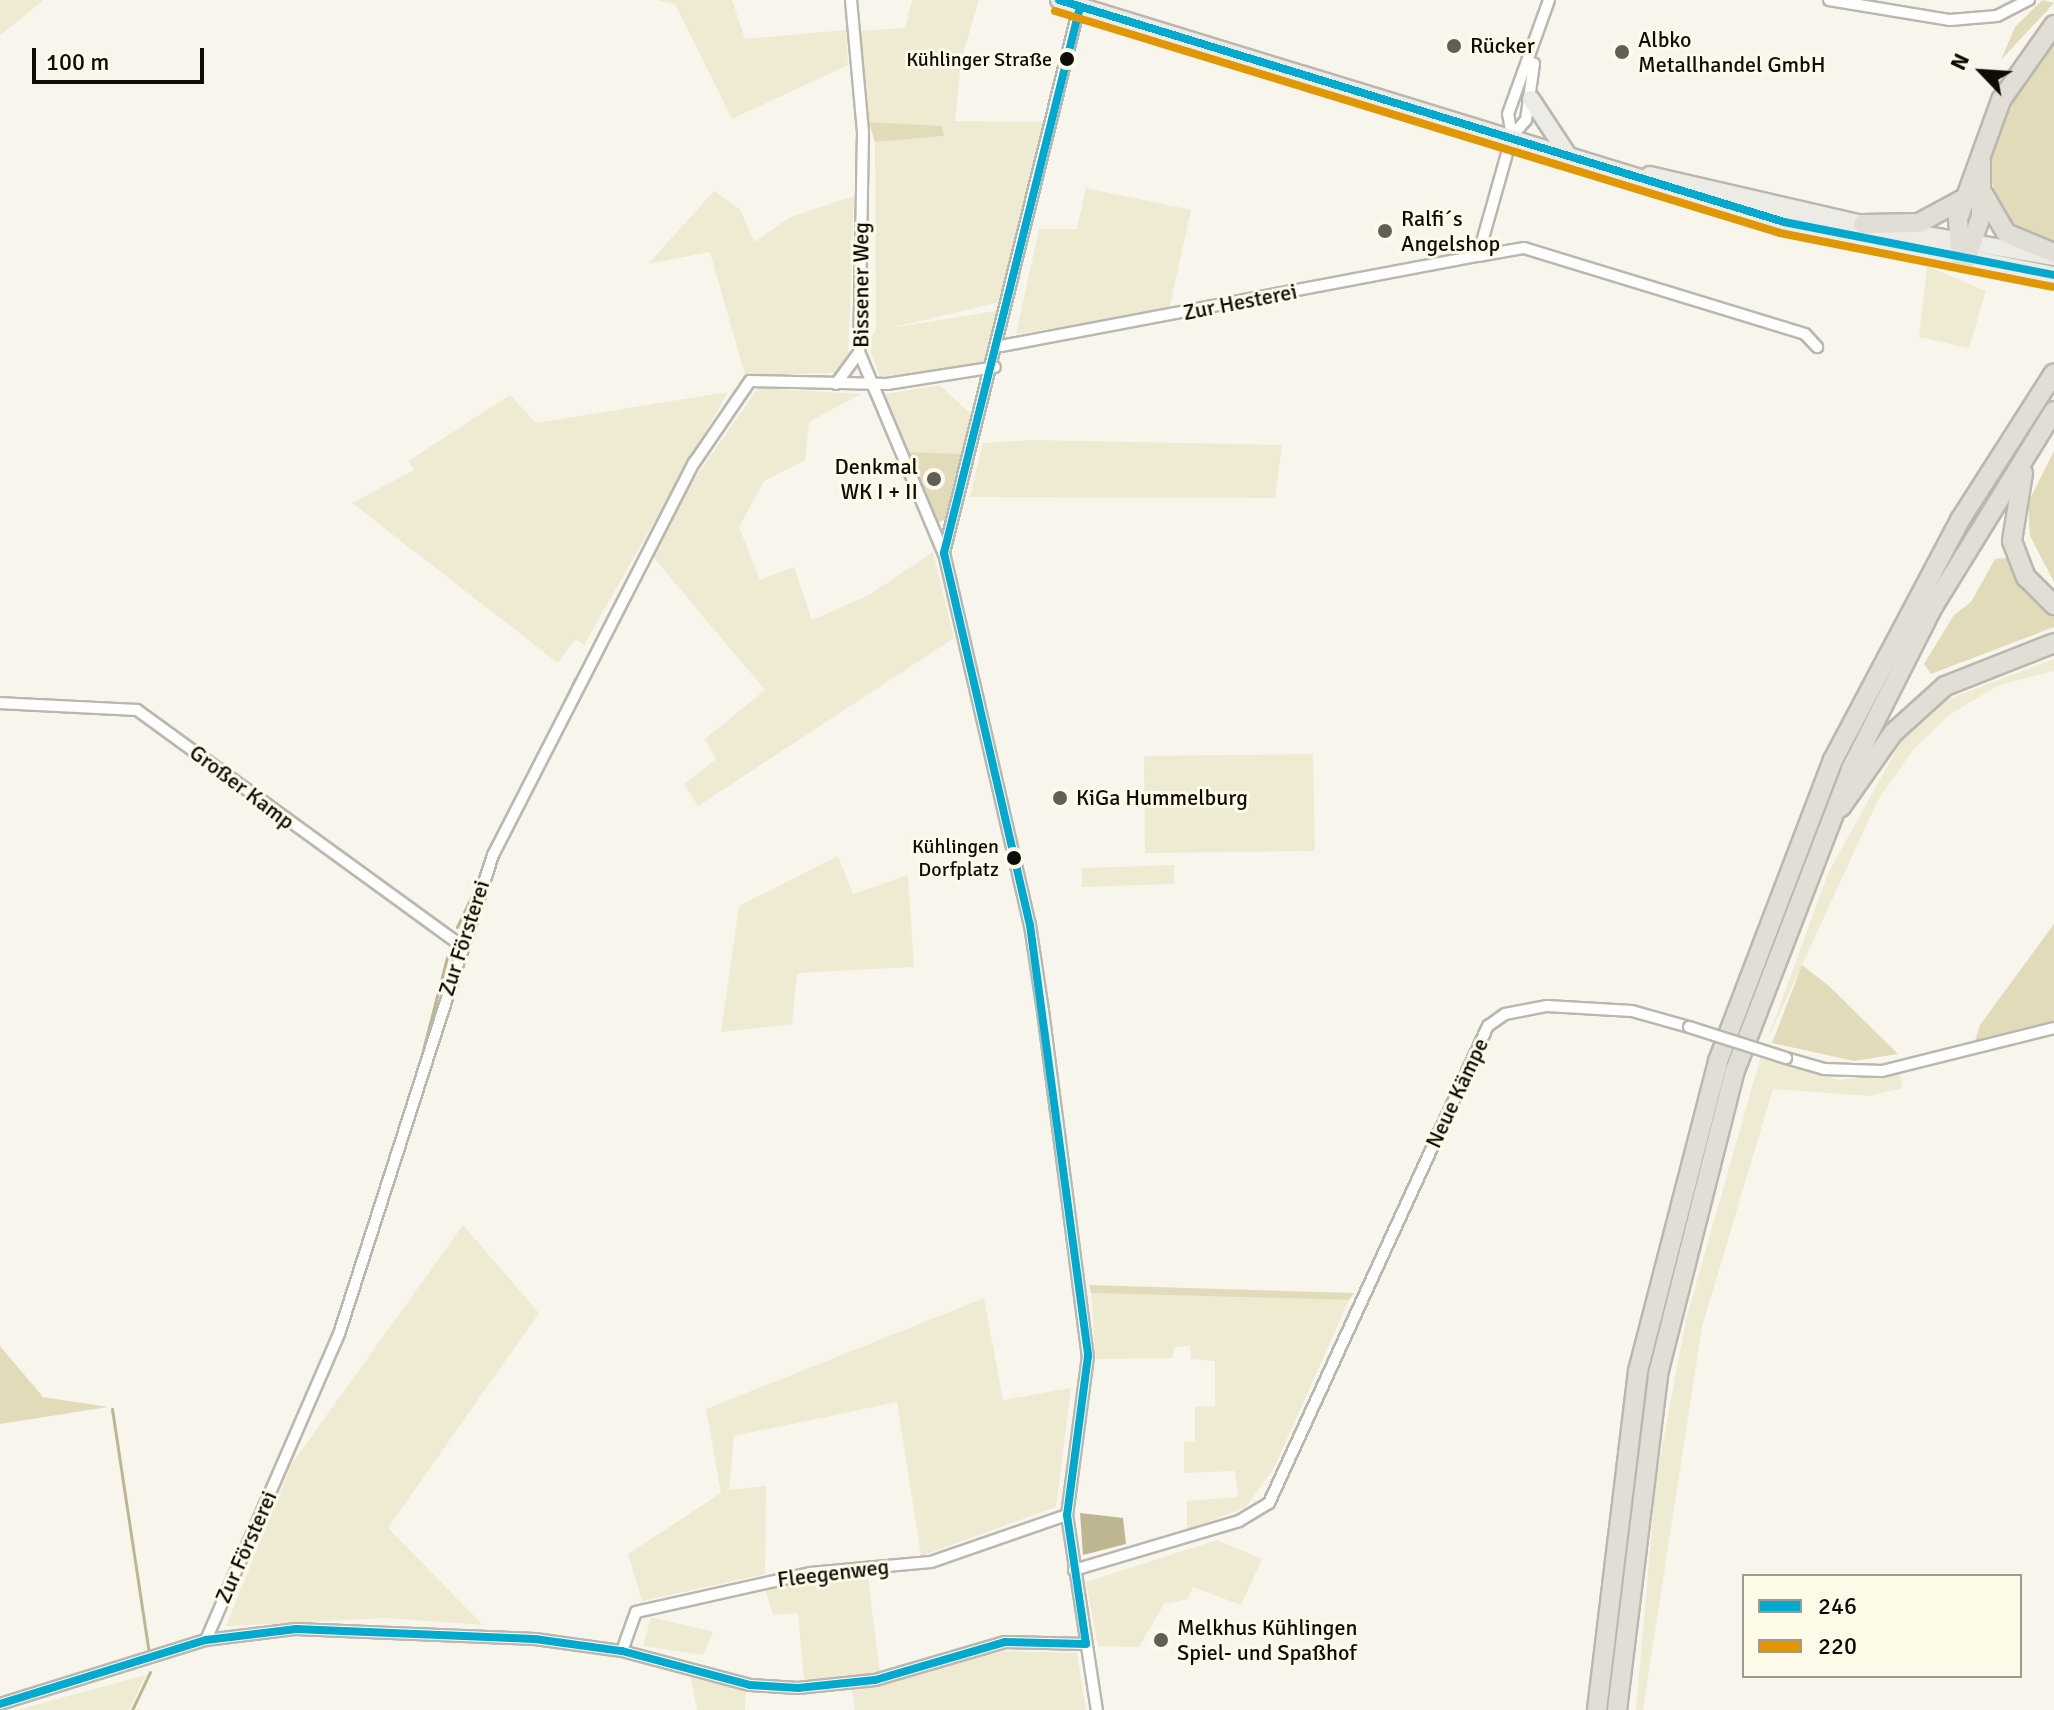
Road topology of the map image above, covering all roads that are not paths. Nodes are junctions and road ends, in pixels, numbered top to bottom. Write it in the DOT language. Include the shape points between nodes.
graph roads {
  1 [pos="851,0"];
  2 [pos="1059,0"];
  3 [pos="1549,0"];
  4 [pos="1829,0"];
  5 [pos="2029,0"];
  6 [pos="1080,3"];
  7 [pos="2054,25"];
  8 [pos="1535,53"];
  9 [pos="1531,99"];
  10 [pos="1512,136"];
  11 [pos="1566,152"];
  12 [pos="1640,174"];
  13 [pos="1974,196"];
  14 [pos="1863,224"];
  15 [pos="1965,251"];
  16 [pos="2054,255"];
  17 [pos="1478,256"];
  18 [pos="2054,275"];
  19 [pos="1001,346"];
  20 [pos="1817,347"];
  21 [pos="859,352"];
  22 [pos="995,367"];
  23 [pos="2054,373"];
  24 [pos="836,384"];
  25 [pos="870,385"];
  26 [pos="2054,411"];
  27 [pos="2054,424"];
  28 [pos="944,553"];
  29 [pos="2054,605"];
  30 [pos="2054,643"];
  31 [pos="0,703"];
  32 [pos="1829,821"];
  33 [pos="459,944"];
  34 [pos="2054,1028"];
  35 [pos="1067,1515"];
  36 [pos="1074,1570"];
  37 [pos="206,1640"];
  38 [pos="1086,1644"];
  39 [pos="622,1651"];
  40 [pos="0,1704"];
  41 [pos="1097,1710"];
  42 [pos="1597,1710"];
  43 [pos="1617,1710"];
  1 -- 21 [label="street, Bissener Weg" via="863,132"];
  2 -- 6 [label="main road"];
  3 -- 8 [label="street"];
  4 -- 5 [label="street" via="1950,20 1997,16"];
  6 -- 10 [label="main road"];
  6 -- 19 [label="street"];
  7 -- 13 [label="highway" via="2001,100"];
  8 -- 9 [label="street"];
  8 -- 10 [label="street" via="1508,114"];
  9 -- 10 [label="street"];
  9 -- 11 [label="main road"];
  10 -- 11 [label="main road"];
  10 -- 17 [label="street"];
  11 -- 12 [label="main road"];
  12 -- 14 [label="main road"];
  12 -- 15 [label="main road" via="1673,191 1784,222"];
  13 -- 14 [label="highway" via="1919,223"];
  13 -- 15 [label="highway"];
  13 -- 16 [label="highway" via="2006,233"];
  14 -- 15 [label="main road"];
  15 -- 16 [label="main road"];
  15 -- 18 [label="main road"];
  17 -- 19 [label="street, Zur Hesterei"];
  17 -- 20 [label="street, Zur Hesterei" via="1524,248 1805,334"];
  19 -- 22 [label="street"];
  21 -- 24 [label="street"];
  21 -- 25 [label="street, Bissener Weg"];
  22 -- 25 [label="street"];
  22 -- 28 [label="street"];
  23 -- 42 [label="highway" via="1960,520 1846,734 1787,868 1718,1061 1638,1371"];
  24 -- 25 [label="street, Zur Försterei"];
  24 -- 33 [label="street, Zur Försterei" via="750,381 694,463 493,855"];
  25 -- 28 [label="street, Bissener Weg"];
  26 -- 32 [label="highway" via="1934,605"];
  27 -- 29 [label="highway" via="2019,481 2010,519 2019,563"];
  28 -- 35 [label="street" via="1030,925 1084,1325 1087,1383"];
  30 -- 32 [label="highway" via="1945,686 1893,733"];
  31 -- 33 [label="street, Großer Kamp" via="137,710"];
  32 -- 43 [label="highway" via="1734,1073 1679,1277 1642,1471"];
  33 -- 37 [label="street, Zur Försterei" via="376,1233"];
  34 -- 36 [label="street, Neue Kämpe, bridge" via="1882,1071 1845,1072 1632,1011 1547,1006 1505,1014 1488,1026 1269,1503 1239,1521"];
  35 -- 36 [label="street"];
  35 -- 39 [label="street, Fleegenweg" via="931,1562 810,1573 636,1612"];
  36 -- 38 [label="street"];
  37 -- 39 [label="street" via="387,1628"];
  37 -- 40 [label="street"];
  38 -- 39 [label="street" via="1005,1642 875,1680 798,1688 735,1682"];
  38 -- 41 [label="street"];
}
